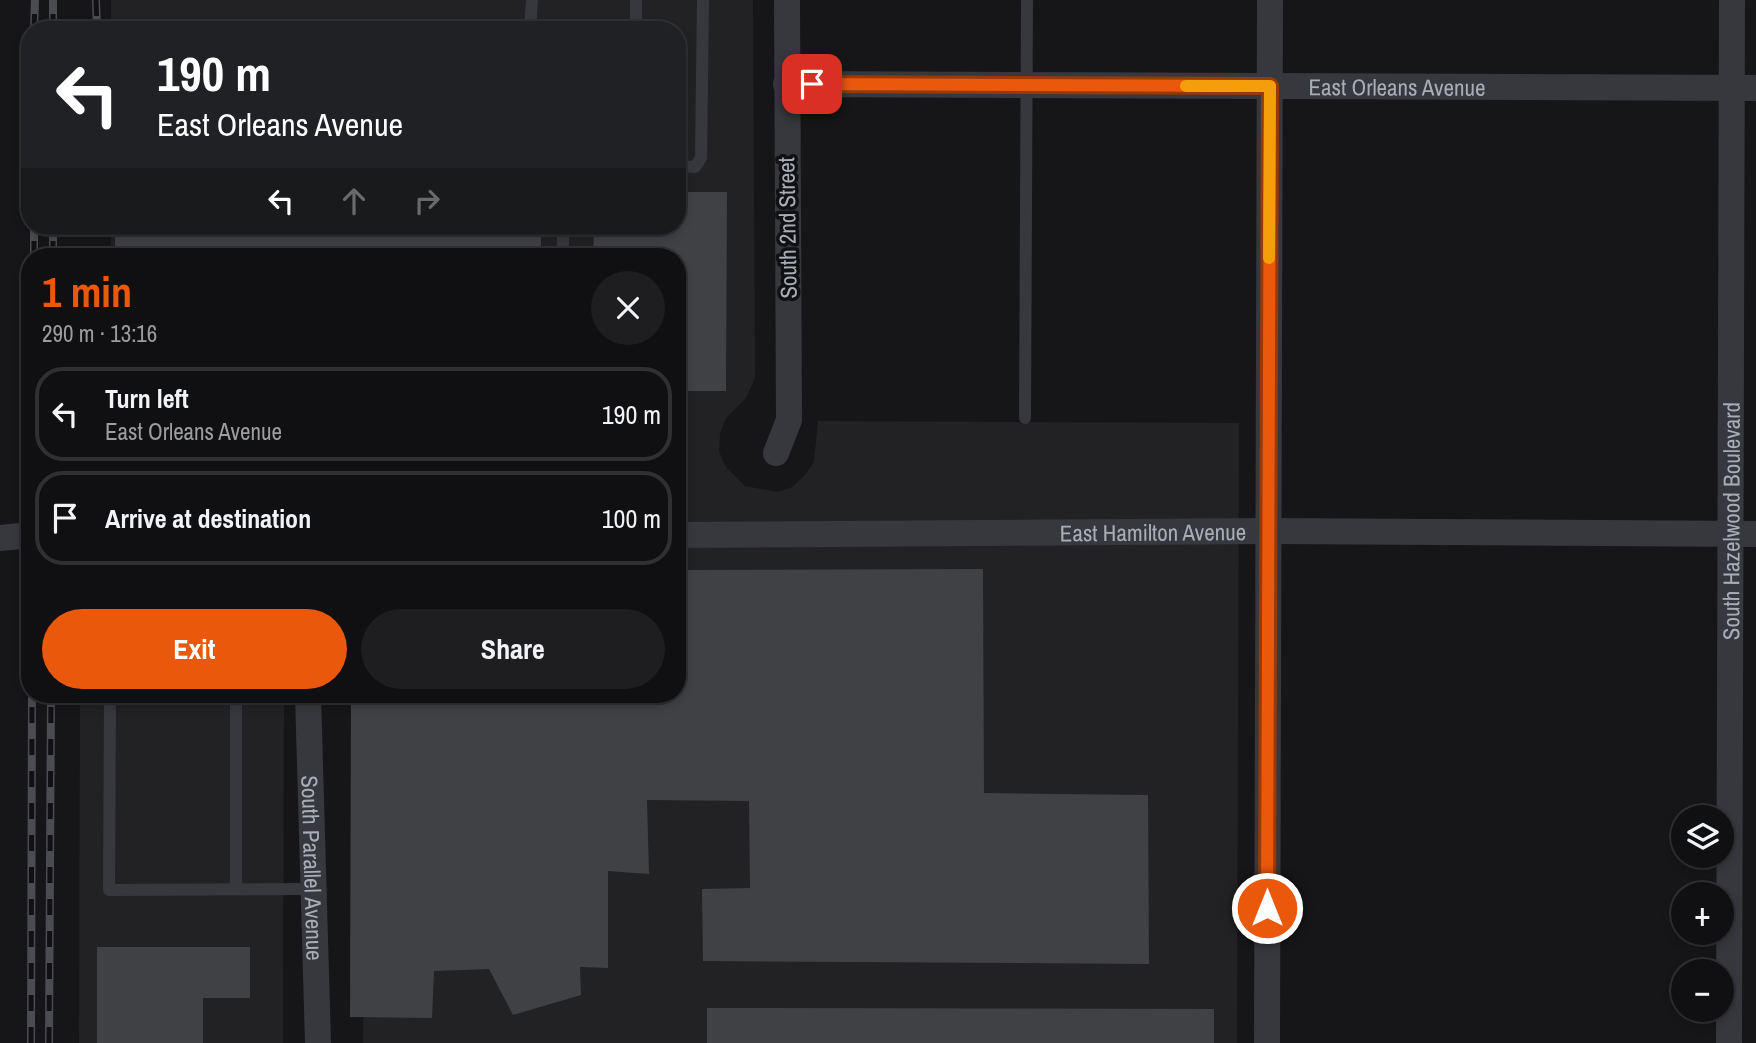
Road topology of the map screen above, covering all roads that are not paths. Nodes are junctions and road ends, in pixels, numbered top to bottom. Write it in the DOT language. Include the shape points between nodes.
graph roads {
  1 [pos="532,0"];
  2 [pos="636,0"];
  3 [pos="703,0"];
  4 [pos="787,0"];
  5 [pos="1027,0"];
  6 [pos="1270,0"];
  7 [pos="1732,0"];
  8 [pos="531,21"];
  9 [pos="636,21"];
  10 [pos="786,84"];
  11 [pos="1027,86"];
  12 [pos="1270,86"];
  13 [pos="1744,88"];
  14 [pos="686,166"];
  15 [pos="1025,418"];
  16 [pos="776,453"];
  17 [pos="1268,531"];
  18 [pos="1744,534"];
  19 [pos="686,535"];
  20 [pos="21,536"];
  21 [pos="0,538"];
  22 [pos="110,703"];
  23 [pos="236,703"];
  24 [pos="308,703"];
  25 [pos="314,889"];
  26 [pos="236,890"];
  27 [pos="318,1043"];
  28 [pos="1267,1043"];
  29 [pos="1729,1043"];
  1 -- 8 [label="lane"];
  2 -- 9 [label="lane"];
  3 -- 14 [label="lane" via="701,158 695,167"];
  4 -- 10 [label="street, South 2nd Street"];
  5 -- 11 [label="lane"];
  6 -- 12 [label="street"];
  7 -- 13 [label="street, South Hazelwood Boulevard"];
  10 -- 11 [label="street, East Orleans Avenue"];
  10 -- 16 [label="street, South 2nd Street" via="789,420"];
  11 -- 12 [label="street, East Orleans Avenue"];
  11 -- 15 [label="lane"];
  12 -- 13 [label="street, East Orleans Avenue"];
  12 -- 17 [label="street"];
  13 -- 18 [label="street, South Hazelwood Boulevard"];
  17 -- 18 [label="street, East Hamilton Avenue"];
  17 -- 19 [label="street, East Hamilton Avenue"];
  17 -- 28 [label="street"];
  18 -- 29 [label="street, South Hazelwood Boulevard"];
  20 -- 21 [label="street"];
  22 -- 26 [label="lane" via="109,890"];
  23 -- 26 [label="lane"];
  24 -- 25 [label="street, South Parallel Avenue"];
  25 -- 26 [label="lane"];
  25 -- 27 [label="street, South Parallel Avenue"];
}
